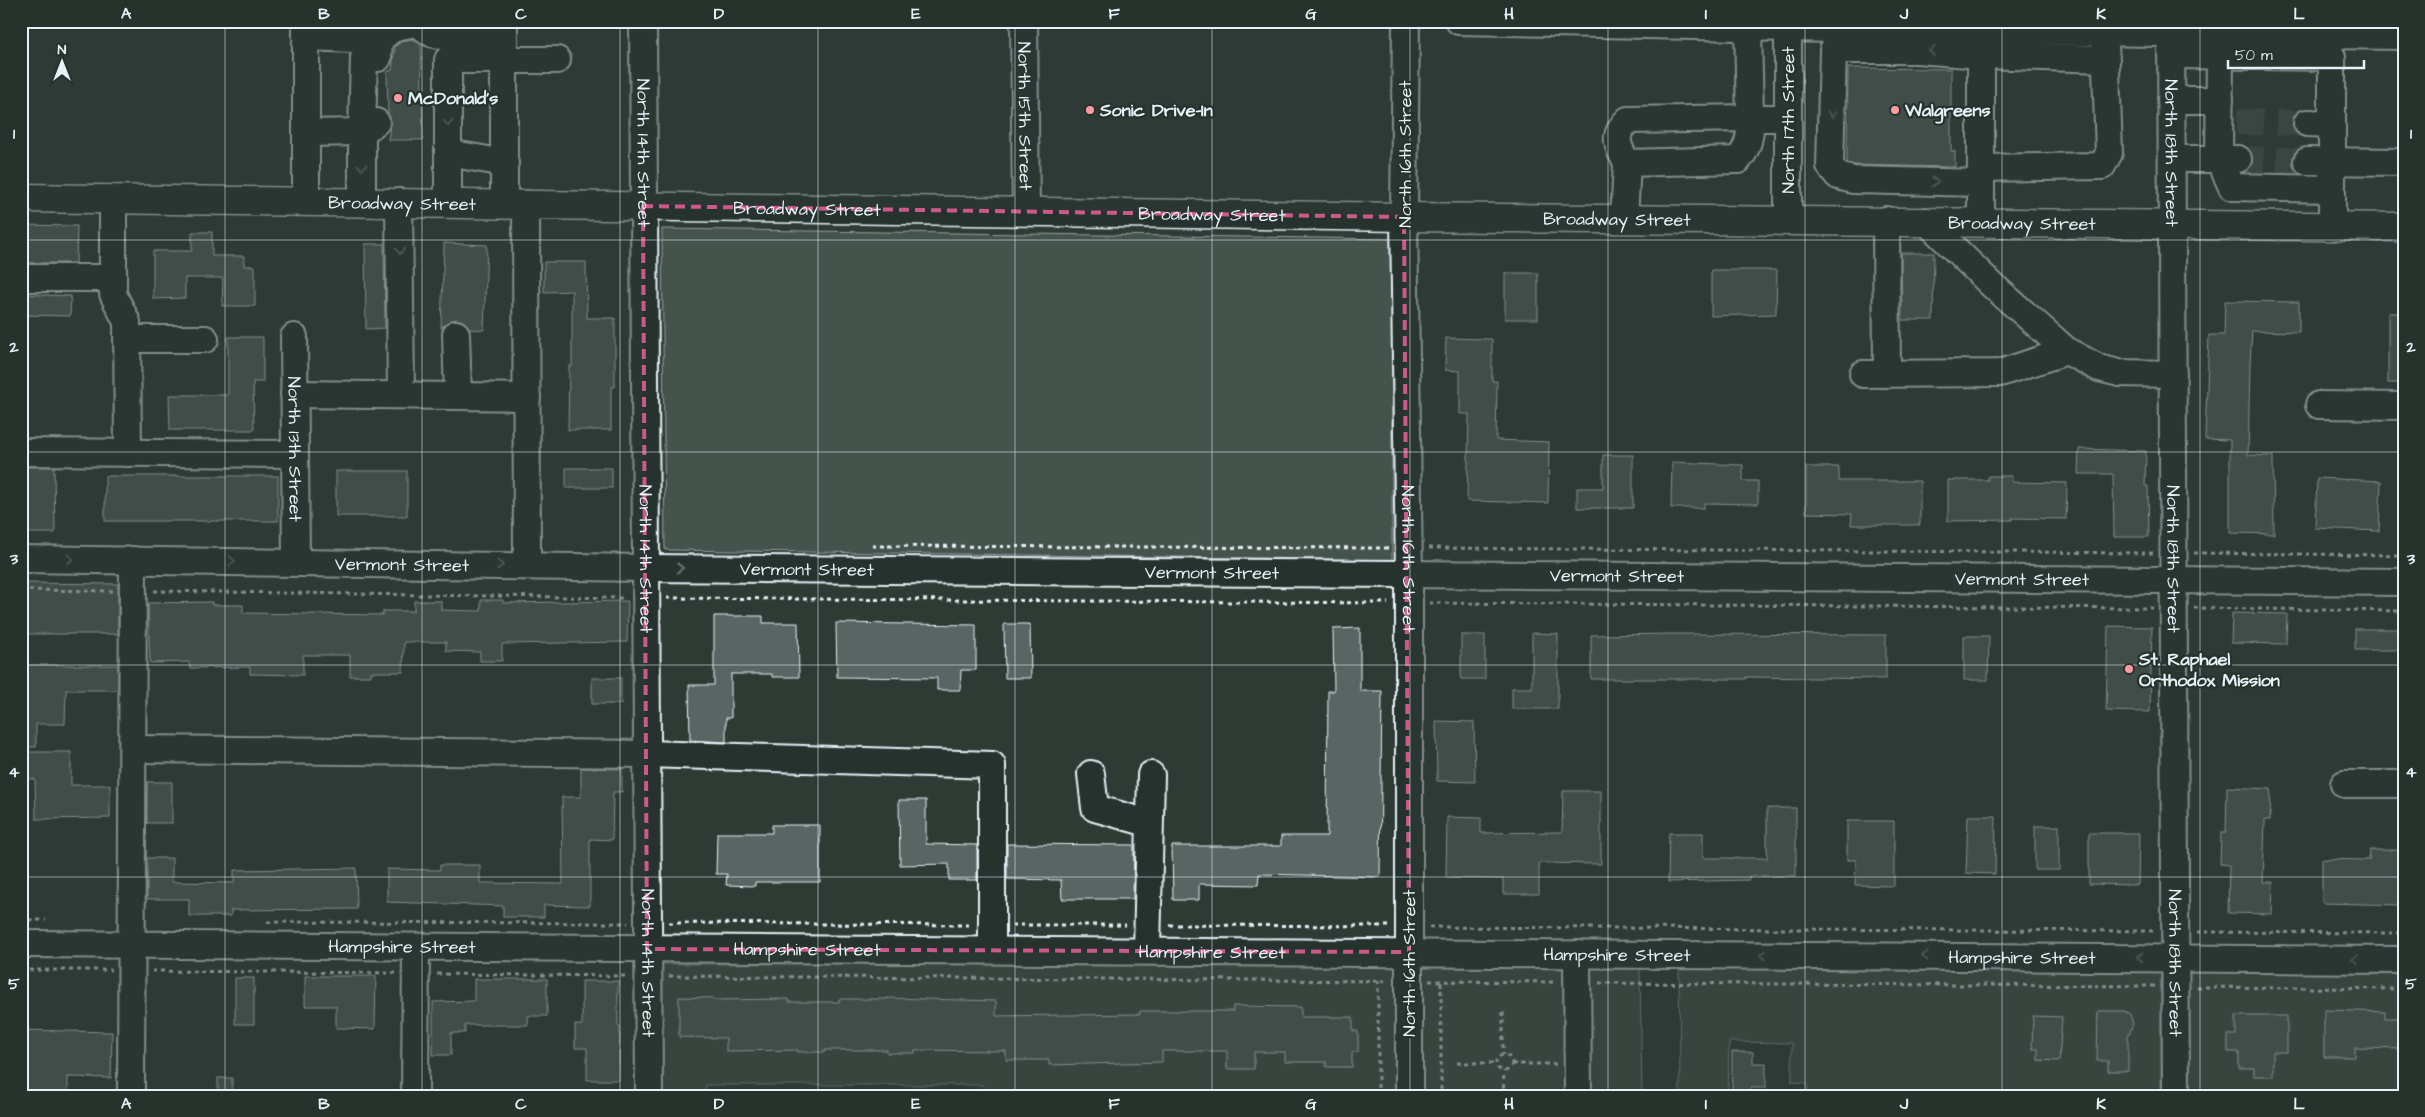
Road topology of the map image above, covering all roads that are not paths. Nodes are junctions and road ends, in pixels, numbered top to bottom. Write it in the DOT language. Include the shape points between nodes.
graph roads {
  1 [pos="466,21"];
  2 [pos="504,21"];
  3 [pos="643,21"];
  4 [pos="1024,21"];
  5 [pos="1406,21"];
  6 [pos="1459,21"];
  7 [pos="1788,25"];
  8 [pos="425,26"];
  9 [pos="2037,26"];
  10 [pos="1748,27"];
  11 [pos="2067,27"];
  12 [pos="306,29"];
  13 [pos="2105,33"];
  14 [pos="2404,36"];
  15 [pos="2171,37"];
  16 [pos="379,40"];
  17 [pos="1834,40"];
  18 [pos="1981,43"];
  19 [pos="498,55"];
  20 [pos="2220,55"];
  21 [pos="2106,59"];
  22 [pos="448,60"];
  23 [pos="557,60"];
  24 [pos="2171,100"];
  25 [pos="2225,115"];
  26 [pos="1750,118"];
  27 [pos="1788,118"];
  28 [pos="362,132"];
  29 [pos="306,133"];
  30 [pos="448,154"];
  31 [pos="2172,159"];
  32 [pos="2228,159"];
  33 [pos="2319,161"];
  34 [pos="2404,162"];
  35 [pos="505,163"];
  36 [pos="1627,163"];
  37 [pos="1788,164"];
  38 [pos="1830,166"];
  39 [pos="1981,175"];
  40 [pos="2332,189"];
  41 [pos="21,198"];
  42 [pos="113,199"];
  43 [pos="306,201"];
  44 [pos="362,202"];
  45 [pos="399,202"];
  46 [pos="448,203"];
  47 [pos="515,204"];
  48 [pos="643,206"];
  49 [pos="1026,211"];
  50 [pos="1404,217"];
  51 [pos="1624,219"];
  52 [pos="1788,220"];
  53 [pos="1886,220"];
  54 [pos="1926,221"];
  55 [pos="1981,221"];
  56 [pos="2172,223"];
  57 [pos="2332,226"];
  58 [pos="2404,227"];
  59 [pos="21,278"];
  60 [pos="113,278"];
  61 [pos="456,334"];
  62 [pos="294,337"];
  63 [pos="127,339"];
  64 [pos="205,339"];
  65 [pos="2067,351"];
  66 [pos="2172,374"];
  67 [pos="294,394"];
  68 [pos="401,395"];
  69 [pos="458,396"];
  70 [pos="526,397"];
  71 [pos="2319,405"];
  72 [pos="2404,406"];
  73 [pos="21,452"];
  74 [pos="128,453"];
  75 [pos="295,454"];
  76 [pos="21,559"];
  77 [pos="133,560"];
  78 [pos="296,562"];
  79 [pos="527,565"];
  80 [pos="646,568"];
  81 [pos="1409,574"];
  82 [pos="2174,580"];
  83 [pos="2404,582"];
  84 [pos="133,749"];
  85 [pos="647,754"];
  86 [pos="1091,774"];
  87 [pos="1151,775"];
  88 [pos="2344,784"];
  89 [pos="2404,784"];
  90 [pos="1148,824"];
  91 [pos="647,936"];
  92 [pos="992,937"];
  93 [pos="1147,938"];
  94 [pos="21,944"];
  95 [pos="2175,944"];
  96 [pos="134,945"];
  97 [pos="416,947"];
  98 [pos="1409,952"];
  99 [pos="1577,954"];
  100 [pos="2404,960"];
  101 [pos="131,1096"];
  102 [pos="415,1096"];
  103 [pos="649,1096"];
  104 [pos="1409,1096"];
  105 [pos="1578,1096"];
  106 [pos="2176,1096"];
  1 -- 19 [label="street" via="484,36"];
  2 -- 19 [label="street"];
  3 -- 48 [label="street, North 14th Street"];
  4 -- 49 [label="street, North 15th Street"];
  5 -- 50 [label="street, North 16th Street"];
  6 -- 10 [label="street"];
  7 -- 10 [label="street"];
  7 -- 17 [label="street"];
  7 -- 27 [label="street, North 17th Street"];
  8 -- 16 [label="street" via="395,27"];
  8 -- 19 [label="street"];
  8 -- 22 [label="street" via="429,52 434,58"];
  9 -- 11 [label="street"];
  9 -- 18 [label="street"];
  10 -- 26 [label="street"];
  11 -- 13 [label="street"];
  12 -- 16 [label="street"];
  12 -- 29 [label="street"];
  13 -- 15 [label="street"];
  13 -- 21 [label="street"];
  14 -- 15 [label="street"];
  15 -- 20 [label="street"];
  15 -- 24 [label="street, North 18th Street"];
  16 -- 28 [label="street" via="364,56"];
  17 -- 18 [label="street"];
  17 -- 38 [label="street, one-way"];
  18 -- 21 [label="street"];
  18 -- 39 [label="street"];
  19 -- 22 [label="street"];
  19 -- 23 [label="street"];
  19 -- 35 [label="street"];
  20 -- 25 [label="street"];
  20 -- 33 [label="street" via="2332,56 2320,123"];
  21 -- 39 [label="street" via="2109,152 2102,166"];
  22 -- 30 [label="street, one-way"];
  24 -- 25 [label="street"];
  24 -- 31 [label="street, North 18th Street"];
  25 -- 32 [label="street"];
  26 -- 27 [label="street"];
  26 -- 36 [label="street" via="1750,140 1745,154 1738,160"];
  26 -- 36 [label="street" via="1628,120 1619,129 1617,145"];
  27 -- 37 [label="street, North 17th Street"];
  28 -- 29 [label="street"];
  28 -- 44 [label="street, one-way"];
  29 -- 43 [label="street"];
  30 -- 35 [label="street"];
  30 -- 46 [label="street"];
  31 -- 32 [label="street"];
  31 -- 56 [label="street, North 18th Street"];
  32 -- 40 [label="street" via="2232,187"];
  33 -- 34 [label="street"];
  33 -- 40 [label="street"];
  35 -- 47 [label="street"];
  36 -- 51 [label="street"];
  37 -- 38 [label="street"];
  37 -- 52 [label="street, North 17th Street"];
  38 -- 39 [label="street, one-way" via="1838,176 1853,180"];
  39 -- 55 [label="street"];
  40 -- 57 [label="street"];
  41 -- 42 [label="main road, Broadway Street"];
  42 -- 43 [label="main road, Broadway Street"];
  42 -- 60 [label="street"];
  43 -- 44 [label="main road, Broadway Street"];
  44 -- 45 [label="main road, Broadway Street"];
  45 -- 46 [label="main road, Broadway Street"];
  45 -- 68 [label="street, one-way"];
  46 -- 47 [label="main road, Broadway Street"];
  47 -- 48 [label="main road, Broadway Street"];
  47 -- 70 [label="street"];
  48 -- 49 [label="main road, Broadway Street"];
  48 -- 80 [label="street, North 14th Street"];
  49 -- 50 [label="main road, Broadway Street"];
  50 -- 51 [label="main road, Broadway Street"];
  50 -- 81 [label="street, North 16th Street"];
  51 -- 52 [label="main road, Broadway Street"];
  52 -- 53 [label="main road, Broadway Street"];
  53 -- 54 [label="main road, Broadway Street"];
  53 -- 65 [label="street" via="1875,374 2000,373"];
  54 -- 55 [label="main road, Broadway Street"];
  54 -- 65 [label="street"];
  55 -- 56 [label="main road, Broadway Street"];
  56 -- 57 [label="main road, Broadway Street"];
  56 -- 66 [label="street, North 18th Street"];
  57 -- 58 [label="main road, Broadway Street"];
  59 -- 60 [label="street"];
  60 -- 63 [label="street" via="113,294 127,322"];
  61 -- 69 [label="street"];
  62 -- 67 [label="street, North 13th Street"];
  63 -- 64 [label="street"];
  63 -- 74 [label="street"];
  65 -- 66 [label="street" via="2099,368 2119,373"];
  66 -- 82 [label="street, North 18th Street"];
  67 -- 68 [label="street"];
  67 -- 75 [label="street, North 13th Street"];
  68 -- 69 [label="street"];
  69 -- 70 [label="street"];
  70 -- 79 [label="street"];
  71 -- 72 [label="street"];
  73 -- 74 [label="street"];
  74 -- 75 [label="street"];
  75 -- 78 [label="street, North 13th Street"];
  76 -- 77 [label="street, Vermont Street, one-way"];
  77 -- 78 [label="street, Vermont Street, one-way"];
  77 -- 84 [label="street"];
  78 -- 79 [label="street, Vermont Street, one-way"];
  79 -- 80 [label="street, Vermont Street"];
  80 -- 81 [label="street, Vermont Street, one-way"];
  80 -- 85 [label="street, North 14th Street"];
  81 -- 82 [label="street, Vermont Street"];
  81 -- 98 [label="street, North 16th Street"];
  82 -- 83 [label="street, Vermont Street"];
  82 -- 95 [label="street, North 18th Street"];
  84 -- 85 [label="street"];
  84 -- 96 [label="street"];
  85 -- 91 [label="street, North 14th Street"];
  85 -- 92 [label="street" via="992,765"];
  86 -- 90 [label="street" via="1095,808"];
  87 -- 90 [label="street"];
  88 -- 89 [label="street"];
  90 -- 93 [label="street"];
  91 -- 92 [label="street, Hampshire Street"];
  91 -- 97 [label="street, Hampshire Street"];
  91 -- 103 [label="street, North 14th Street"];
  92 -- 93 [label="street, Hampshire Street"];
  93 -- 98 [label="street, Hampshire Street"];
  94 -- 96 [label="street, Hampshire Street"];
  95 -- 99 [label="street, Hampshire Street, one-way"];
  100 -- 95 [label="street, Hampshire Street, one-way"];
  95 -- 106 [label="street, North 18th Street"];
  96 -- 97 [label="street, Hampshire Street"];
  96 -- 101 [label="street"];
  97 -- 102 [label="street"];
  98 -- 99 [label="street, Hampshire Street"];
  98 -- 104 [label="street, North 16th Street"];
  99 -- 105 [label="street"];
}
